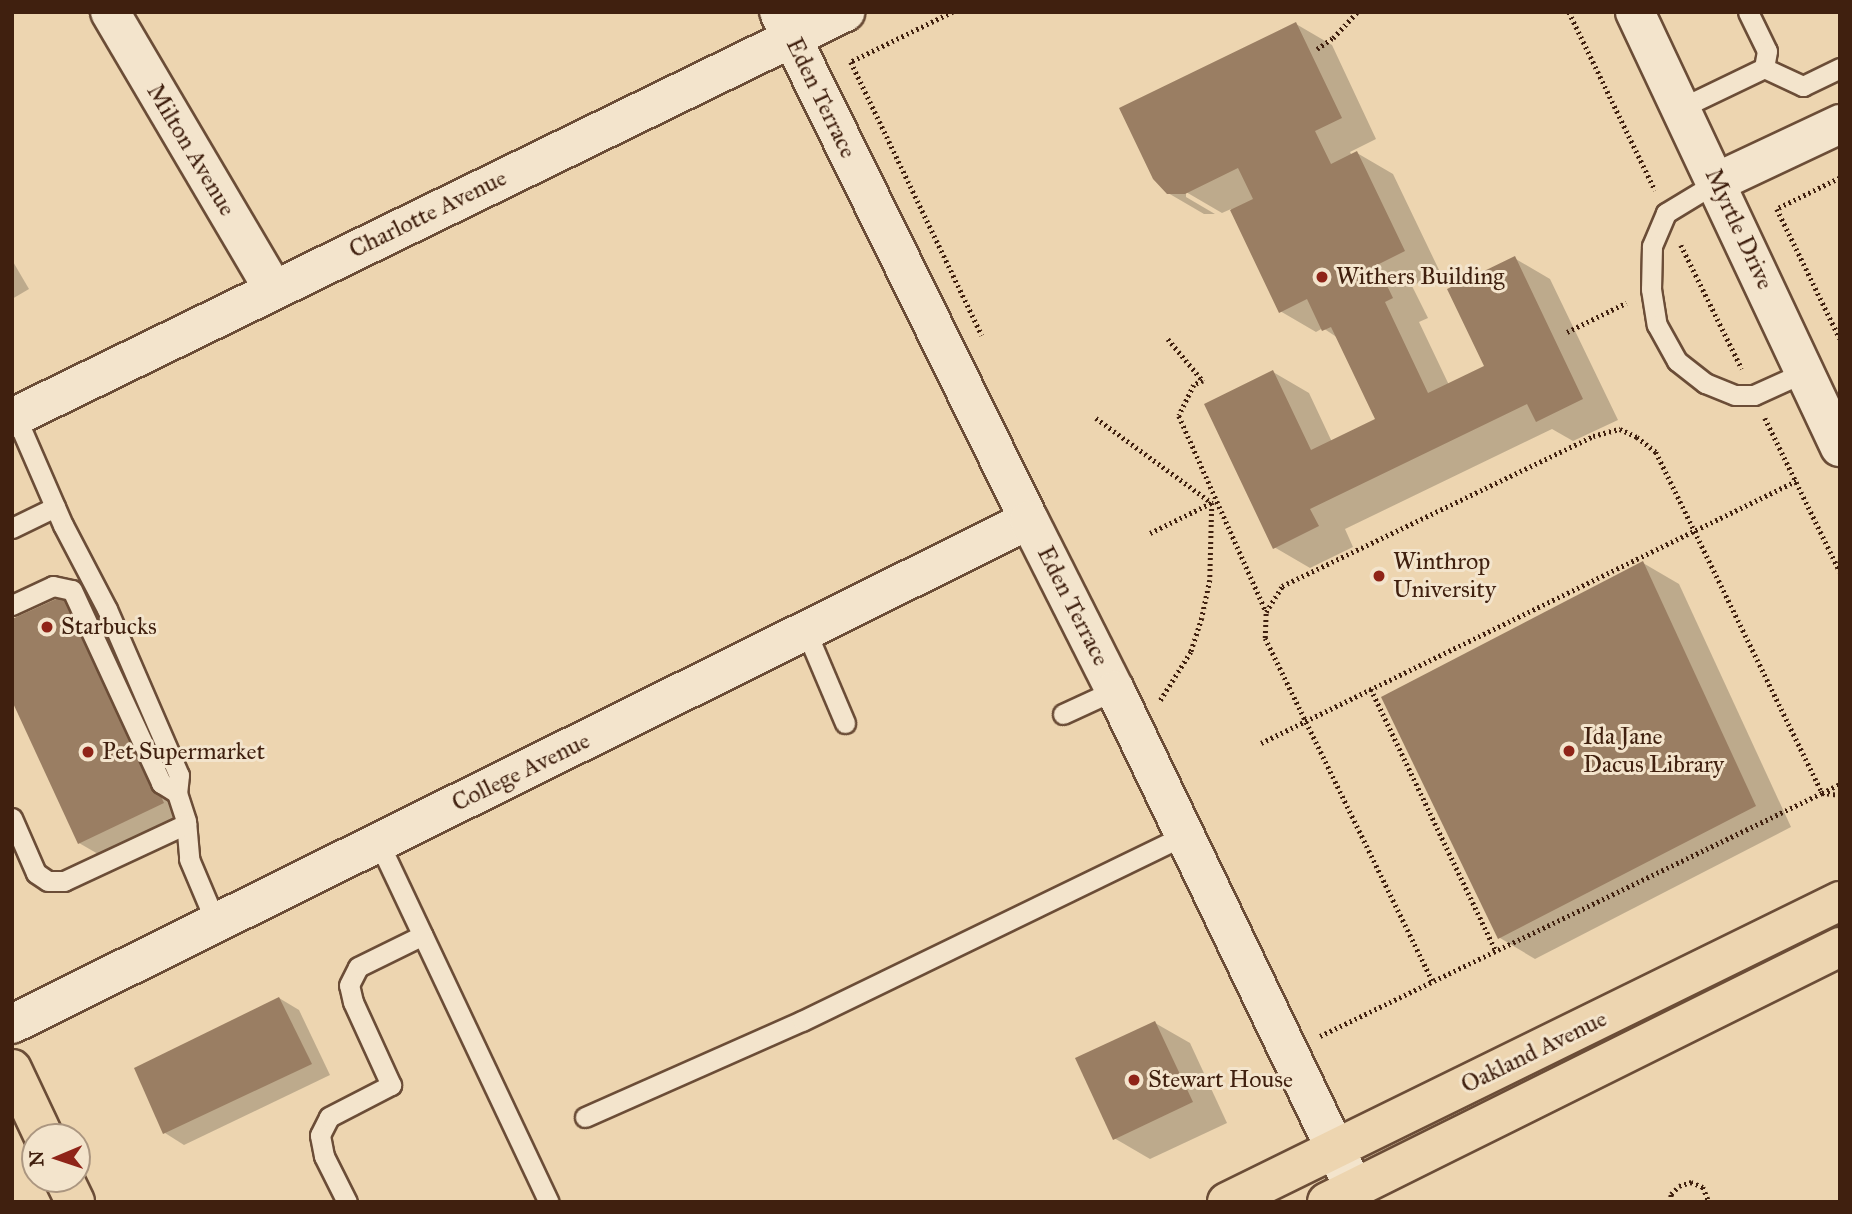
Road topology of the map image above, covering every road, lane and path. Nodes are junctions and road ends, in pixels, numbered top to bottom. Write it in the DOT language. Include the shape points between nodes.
graph roads {
  1 [pos="110,12"];
  2 [pos="845,12"];
  3 [pos="953,12"];
  4 [pos="1357,12"];
  5 [pos="1569,12"];
  6 [pos="1636,12"];
  7 [pos="1748,12"];
  8 [pos="785,25"];
  9 [pos="1317,49"];
  10 [pos="1764,68"];
  11 [pos="1840,68"];
  12 [pos="1681,108"];
  13 [pos="1840,124"];
  14 [pos="1840,178"];
  15 [pos="1717,182"];
  16 [pos="1666,213"];
  17 [pos="273,289"];
  18 [pos="1632,300"];
  19 [pos="1567,332"];
  20 [pos="984,339"];
  21 [pos="1168,339"];
  22 [pos="1840,339"];
  23 [pos="1805,372"];
  24 [pos="1754,395"];
  25 [pos="14,417"];
  26 [pos="1096,418"];
  27 [pos="1840,447"];
  28 [pos="1796,481"];
  29 [pos="1214,502"];
  30 [pos="59,516"];
  31 [pos="1029,520"];
  32 [pos="12,528"];
  33 [pos="1695,530"];
  34 [pos="1150,533"];
  35 [pos="1840,572"];
  36 [pos="12,605"];
  37 [pos="1266,612"];
  38 [pos="806,631"];
  39 [pos="1371,688"];
  40 [pos="1115,690"];
  41 [pos="1158,704"];
  42 [pos="1063,714"];
  43 [pos="1304,721"];
  44 [pos="845,723"];
  45 [pos="1261,743"];
  46 [pos="1840,784"];
  47 [pos="177,793"];
  48 [pos="1822,793"];
  49 [pos="1840,795"];
  50 [pos="12,818"];
  51 [pos="186,824"];
  52 [pos="1185,835"];
  53 [pos="379,843"];
  54 [pos="1840,901"];
  55 [pos="216,923"];
  56 [pos="423,935"];
  57 [pos="1840,947"];
  58 [pos="1496,951"];
  59 [pos="1432,981"];
  60 [pos="12,1024"];
  61 [pos="1319,1036"];
  62 [pos="12,1069"];
  63 [pos="584,1117"];
  64 [pos="37,1123"];
  65 [pos="1336,1149"];
  66 [pos="1347,1197"];
  67 [pos="347,1202"];
  68 [pos="549,1202"];
  69 [pos="1227,1202"];
  70 [pos="1670,1202"];
  71 [pos="1709,1202"];
  1 -- 17 [label="street, Milton Avenue"];
  2 -- 8 [label="street, Charlotte Avenue"];
  3 -- 20 [label="path" via="851,62"];
  4 -- 9 [label="path"];
  5 -- 16 [label="path"];
  6 -- 12 [label="street, Myrtle Drive"];
  7 -- 10 [label="lane" via="1767,51"];
  8 -- 17 [label="street, Charlotte Avenue"];
  8 -- 31 [label="street, Eden Terrace"];
  10 -- 11 [label="lane" via="1803,86"];
  10 -- 12 [label="lane"];
  12 -- 15 [label="street, Myrtle Drive"];
  13 -- 15 [label="street"];
  14 -- 22 [label="path" via="1777,209"];
  15 -- 16 [label="lane"];
  15 -- 23 [label="street, Myrtle Drive"];
  16 -- 24 [label="path"];
  16 -- 24 [label="lane" via="1653,246 1651,289 1657,325 1677,361 1705,383 1735,395"];
  17 -- 25 [label="street, Charlotte Avenue"];
  18 -- 19 [label="path"];
  21 -- 29 [label="path" via="1203,380 1194,385 1179,416"];
  23 -- 24 [label="lane"];
  23 -- 27 [label="street, Myrtle Drive"];
  24 -- 28 [label="path"];
  25 -- 30 [label="lane"];
  26 -- 29 [label="path"];
  28 -- 33 [label="path"];
  28 -- 35 [label="path"];
  29 -- 34 [label="path"];
  29 -- 37 [label="path"];
  29 -- 41 [label="path" via="1210,580 1202,618 1191,652"];
  30 -- 32 [label="lane"];
  30 -- 47 [label="lane" via="107,609 179,775"];
  31 -- 38 [label="street, College Avenue"];
  31 -- 40 [label="street, Eden Terrace"];
  33 -- 37 [label="path" via="1656,452 1620,429 1593,436 1282,586"];
  33 -- 39 [label="path"];
  33 -- 48 [label="path"];
  36 -- 47 [label="lane" via="53,586 72,590 161,783"];
  37 -- 43 [label="path" via="1265,638"];
  38 -- 44 [label="lane"];
  38 -- 53 [label="street, College Avenue"];
  39 -- 43 [label="path"];
  39 -- 58 [label="path"];
  40 -- 42 [label="lane"];
  40 -- 52 [label="street, Eden Terrace"];
  43 -- 45 [label="path"];
  43 -- 59 [label="path"];
  46 -- 48 [label="path"];
  47 -- 51 [label="lane"];
  48 -- 49 [label="path"];
  48 -- 58 [label="path"];
  50 -- 51 [label="lane" via="36,873 48,881 64,881"];
  51 -- 55 [label="lane" via="189,859"];
  52 -- 63 [label="lane" via="802,1021"];
  52 -- 65 [label="street, Eden Terrace"];
  53 -- 55 [label="street, College Avenue"];
  53 -- 56 [label="lane"];
  54 -- 65 [label="main road, Oakland Avenue"];
  55 -- 60 [label="street, College Avenue"];
  56 -- 67 [label="lane" via="358,967 349,985 391,1085 329,1117 320,1135 324,1156"];
  56 -- 68 [label="lane"];
  57 -- 66 [label="main road, Oakland Avenue"];
  58 -- 59 [label="path"];
  59 -- 61 [label="path"];
  62 -- 64 [label="main road"];
  65 -- 66 [label="street, Eden Terrace"];
  65 -- 69 [label="main road, Oakland Avenue"];
  70 -- 71 [label="path" via="1679,1186 1691,1182 1703,1187"];
}
